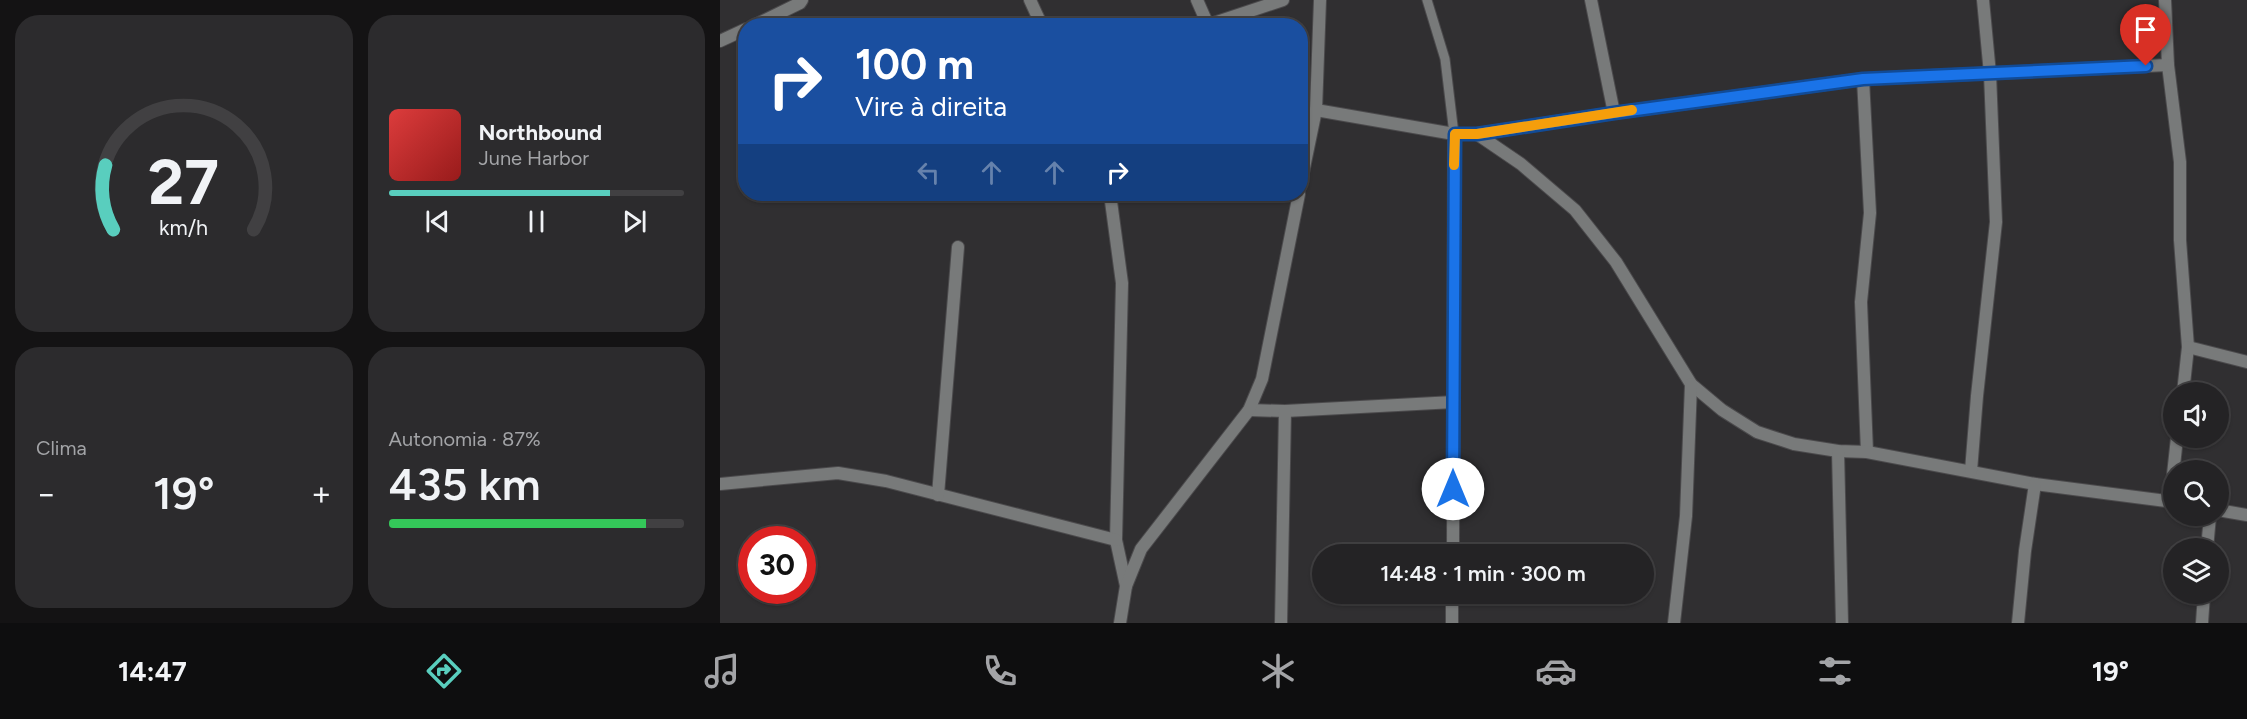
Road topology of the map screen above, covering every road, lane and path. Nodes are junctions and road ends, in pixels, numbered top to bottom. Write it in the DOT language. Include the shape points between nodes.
graph roads {
  1 [pos="802,0"];
  2 [pos="1030,0"];
  3 [pos="1197,0"];
  4 [pos="1283,0"];
  5 [pos="1320,0"];
  6 [pos="1427,0"];
  7 [pos="1591,0"];
  8 [pos="1983,0"];
  9 [pos="2165,0"];
  10 [pos="769,18"];
  11 [pos="1038,18"];
  12 [pos="1204,18"];
  13 [pos="1228,18"];
  14 [pos="738,33"];
  15 [pos="720,41"];
  16 [pos="2168,65"];
  17 [pos="1990,74"];
  18 [pos="1863,79"];
  19 [pos="1316,110"];
  20 [pos="1614,113"];
  21 [pos="1455,134"];
  22 [pos="1477,134"];
  23 [pos="1308,148"];
  24 [pos="1111,201"];
  25 [pos="1298,201"];
  26 [pos="958,247"];
  27 [pos="2188,348"];
  28 [pos="2247,362"];
  29 [pos="2183,382"];
  30 [pos="1691,384"];
  31 [pos="1454,402"];
  32 [pos="1250,410"];
  33 [pos="1286,411"];
  34 [pos="1838,451"];
  35 [pos="1867,452"];
  36 [pos="1971,471"];
  37 [pos="720,484"];
  38 [pos="2035,484"];
  39 [pos="938,495"];
  40 [pos="2163,501"];
  41 [pos="2229,512"];
  42 [pos="2247,515"];
  43 [pos="1116,540"];
  44 [pos="1453,544"];
  45 [pos="1126,586"];
  46 [pos="1452,604"];
  47 [pos="2203,604"];
  48 [pos="1120,623"];
  49 [pos="1281,623"];
  50 [pos="1452,623"];
  51 [pos="1674,623"];
  52 [pos="1842,623"];
  53 [pos="2018,623"];
  54 [pos="2202,623"];
  1 -- 10 [label="street"];
  2 -- 11 [label="street"];
  3 -- 12 [label="street"];
  4 -- 13 [label="street"];
  5 -- 19 [label="street"];
  6 -- 21 [label="lane" via="1445,59"];
  7 -- 20 [label="street"];
  8 -- 17 [label="street"];
  9 -- 16 [label="street"];
  14 -- 15 [label="street"];
  16 -- 17 [label="street"];
  16 -- 27 [label="street" via="2180,162 2180,240"];
  17 -- 18 [label="street"];
  17 -- 36 [label="street" via="1996,222"];
  18 -- 20 [label="street"];
  18 -- 35 [label="street" via="1870,213 1861,302"];
  19 -- 21 [label="street"];
  19 -- 23 [label="street"];
  20 -- 22 [label="street"];
  21 -- 22 [label="street"];
  21 -- 31 [label="street"];
  22 -- 30 [label="street" via="1521,164 1575,210 1616,262"];
  24 -- 43 [label="street" via="1122,283"];
  25 -- 32 [label="street" via="1262,379"];
  26 -- 39 [label="street"];
  27 -- 28 [label="street"];
  27 -- 29 [label="street"];
  30 -- 34 [label="street" via="1757,432 1794,444"];
  30 -- 51 [label="street" via="1686,516"];
  31 -- 33 [label="street"];
  31 -- 44 [label="street"];
  32 -- 33 [label="street"];
  32 -- 45 [label="street" via="1141,549"];
  33 -- 49 [label="street"];
  34 -- 35 [label="street"];
  34 -- 52 [label="street"];
  35 -- 36 [label="street"];
  36 -- 38 [label="street"];
  37 -- 39 [label="street" via="838,473"];
  38 -- 40 [label="street"];
  38 -- 53 [label="street"];
  39 -- 43 [label="street"];
  41 -- 42 [label="street"];
  43 -- 45 [label="street"];
  45 -- 48 [label="street"];
  46 -- 50 [label="street"];
  47 -- 54 [label="street"];
}
